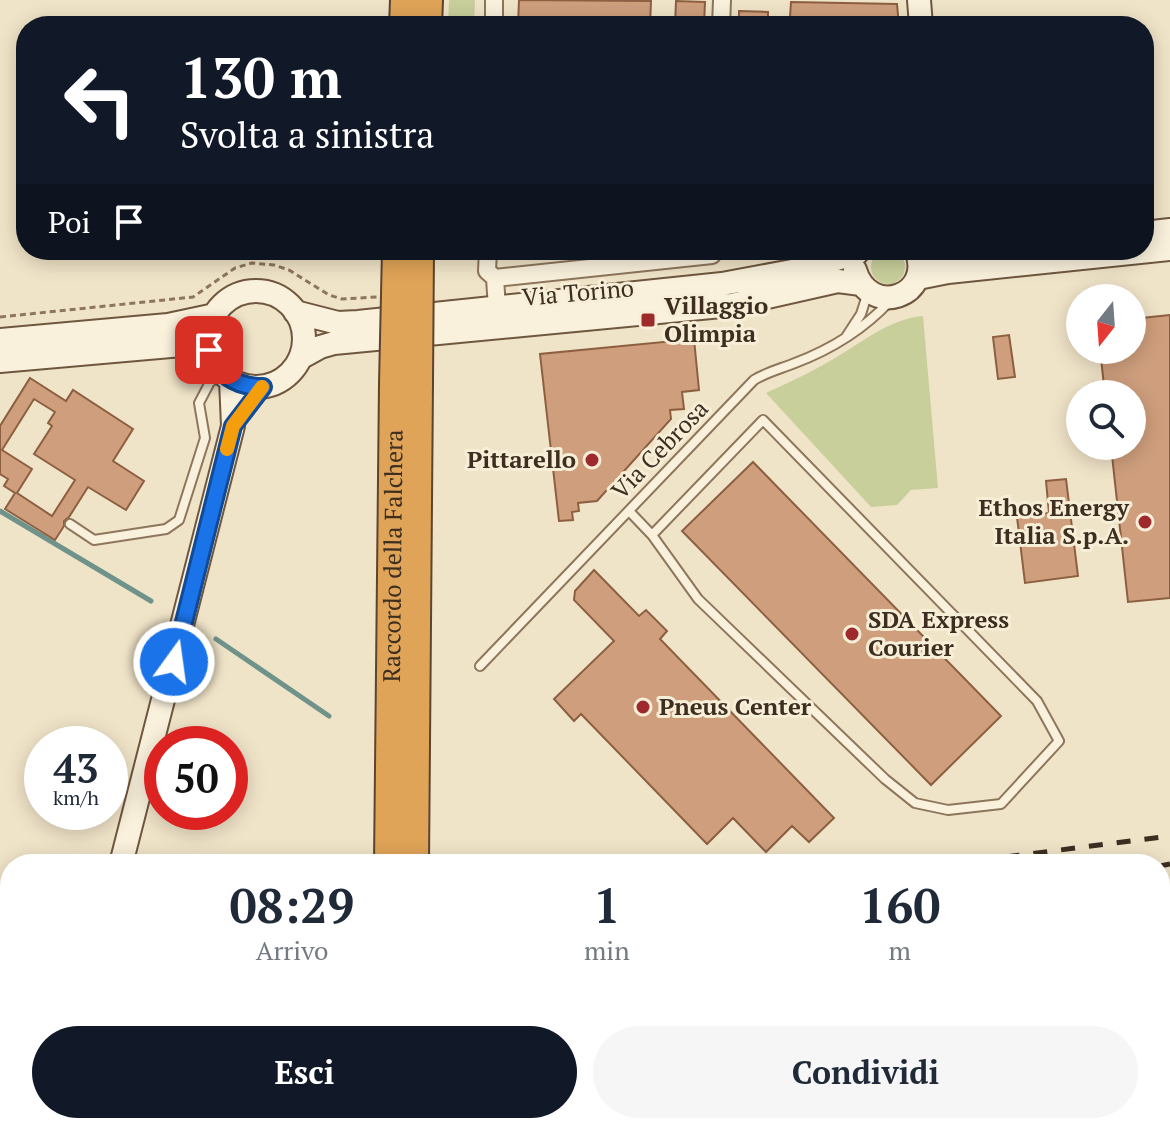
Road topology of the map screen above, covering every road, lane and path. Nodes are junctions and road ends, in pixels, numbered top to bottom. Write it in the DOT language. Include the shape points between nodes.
graph roads {
  1 [pos="399,260"];
  2 [pos="417,260"];
  3 [pos="488,260"];
  4 [pos="645,260"];
  5 [pos="826,260"];
  6 [pos="857,260"];
  7 [pos="920,260"];
  8 [pos="1064,260"];
  9 [pos="495,278"];
  10 [pos="918,278"];
  11 [pos="864,288"];
  12 [pos="377,297"];
  13 [pos="893,297"];
  14 [pos="497,308"];
  15 [pos="295,312"];
  16 [pos="215,315"];
  17 [pos="0,317"];
  18 [pos="0,340"];
  19 [pos="844,341"];
  20 [pos="300,358"];
  21 [pos="0,361"];
  22 [pos="222,370"];
  23 [pos="406,383"];
  24 [pos="263,387"];
  25 [pos="233,426"];
  26 [pos="629,511"];
  27 [pos="70,524"];
  28 [pos="652,535"];
  29 [pos="480,666"];
  30 [pos="402,823"];
  31 [pos="124,854"];
  32 [pos="393,854"];
  33 [pos="410,854"];
  1 -- 23 [label="highway, Raccordo della Falchera, bridge"];
  2 -- 23 [label="highway, Raccordo della Falchera, bridge"];
  3 -- 9 [label="street" via="487,271"];
  4 -- 9 [label="street, Via Torino"];
  5 -- 14 [label="main road, Via Torino" via="755,280"];
  6 -- 11 [label="main road" via="855,270"];
  7 -- 10 [label="main road"];
  8 -- 10 [label="main road"];
  9 -- 14 [label="street"];
  10 -- 13 [label="main road" via="905,293"];
  11 -- 13 [label="main road, Via Torino"];
  11 -- 19 [label="lane" via="861,314"];
  11 -- 20 [label="main road, Via Torino" via="838,281 732,305 334,343"];
  12 -- 17 [label="path" via="342,299 289,270 252,263 235,268 193,297"];
  13 -- 19 [label="lane, Via Cebrosa"];
  14 -- 15 [label="main road, Via Torino" via="338,323"];
  15 -- 16 [label="main road" via="274,295 259,292 232,298"];
  15 -- 20 [label="main road" via="304,335"];
  16 -- 18 [label="main road" via="168,325"];
  16 -- 22 [label="main road" via="208,342"];
  19 -- 26 [label="lane, Via Cebrosa" via="754,380"];
  20 -- 24 [label="main road" via="284,378"];
  21 -- 22 [label="main road" via="182,345 202,350"];
  22 -- 24 [label="main road" via="241,385"];
  22 -- 25 [label="main road"];
  22 -- 27 [label="lane" via="199,403 205,438 179,520 166,529 94,540"];
  23 -- 30 [label="highway, Raccordo della Falchera"];
  24 -- 25 [label="main road"];
  25 -- 31 [label="main road"];
  26 -- 28 [label="lane"];
  26 -- 29 [label="lane, Via Cebrosa"];
  28 -- 28 [label="lane" via="698,599 915,803 948,810 1001,804 1059,741 1037,701 763,420"];
  30 -- 32 [label="highway, Raccordo della Falchera"];
  30 -- 33 [label="highway, Raccordo della Falchera"];
}
